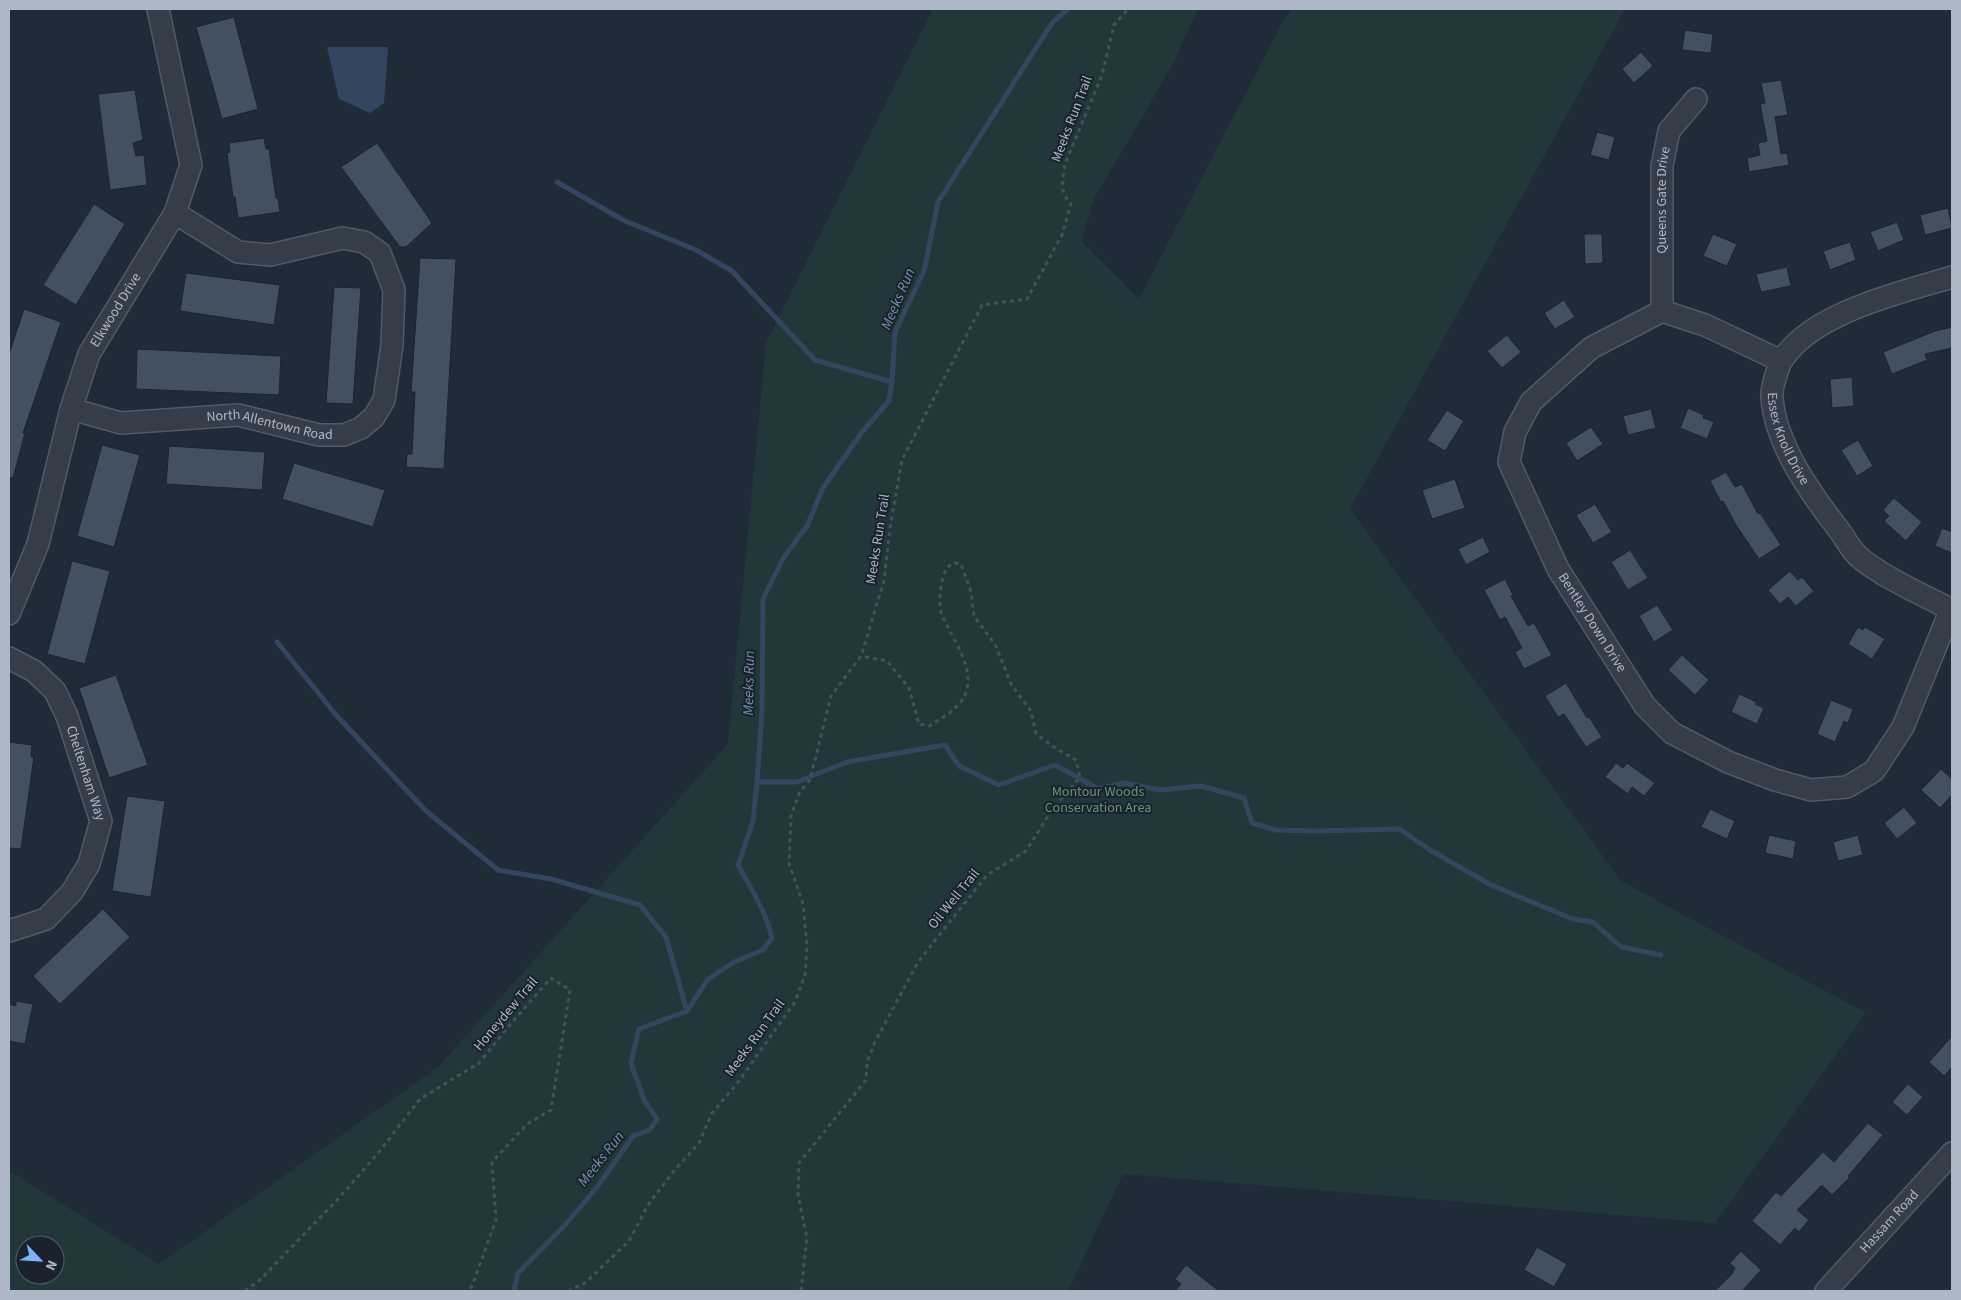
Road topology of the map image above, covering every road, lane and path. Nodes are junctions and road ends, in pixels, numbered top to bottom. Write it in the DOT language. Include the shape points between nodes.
graph roads {
  1 [pos="158,9"];
  2 [pos="1128,9"];
  3 [pos="1696,99"];
  4 [pos="174,213"];
  5 [pos="1952,277"];
  6 [pos="1662,311"];
  7 [pos="1781,361"];
  8 [pos="71,409"];
  9 [pos="1952,609"];
  10 [pos="9,614"];
  11 [pos="861,656"];
  12 [pos="9,658"];
  13 [pos="9,931"];
  14 [pos="1952,1154"];
  15 [pos="245,1291"];
  16 [pos="468,1291"];
  17 [pos="568,1291"];
  18 [pos="801,1291"];
  19 [pos="1826,1291"];
  1 -- 4 [label="street, Elkwood Drive" via="190,164"];
  2 -- 11 [label="path, Meeks Run Trail" via="1114,25 1102,75 1065,164 1062,187 1071,204 1053,255 1027,299 982,305 902,460 884,581"];
  3 -- 6 [label="street, Queens Gate Drive" via="1669,130 1662,166"];
  4 -- 8 [label="street, Elkwood Drive" via="89,354"];
  4 -- 8 [label="street, North Allentown Road" via="238,252 270,255 343,238 364,242 380,253 394,290 392,345 384,400 374,418 344,435 319,435 238,415 121,423"];
  5 -- 7 [label="street, Essex Knoll Drive" via="1846,312 1809,331"];
  6 -- 7 [label="street" via="1706,325"];
  6 -- 9 [label="street, Bentley Down Drive" via="1591,348 1531,402 1515,432 1509,462 1558,569 1644,706 1672,733 1728,762 1811,790 1847,787 1874,771 1903,727"];
  7 -- 9 [label="street, Essex Knoll Drive" via="1771,395 1778,428 1797,470 1826,514 1858,555 1883,573"];
  8 -- 10 [label="street, Elkwood Drive" via="38,544"];
  11 -- 17 [label="path, Meeks Run Trail" via="831,696 810,780 800,791 791,816 788,863 803,904 808,946 805,975 795,1002 712,1113 699,1143 648,1206 629,1241 585,1283"];
  11 -- 18 [label="path, Oil Well Trail" via="887,661 909,688 919,724 929,726 952,711 966,694 968,676 940,610 941,584 947,568 955,563 961,564 974,616 996,646 1010,684 1031,711 1036,734 1076,760 1080,777 1052,810 1026,852 987,875 918,962 875,1042 867,1062 866,1080 799,1163 798,1194 808,1238"];
  12 -- 13 [label="street, Cheltenham Way" via="34,671 55,691 67,716 101,821 89,864 72,892 46,918"];
  14 -- 19 [label="street, Hassam Road"];
  15 -- 16 [label="path, Honeydew Trail" via="260,1280 338,1199 420,1099 480,1063 551,978 570,990 551,1110 527,1124 492,1162 496,1220"];
}
